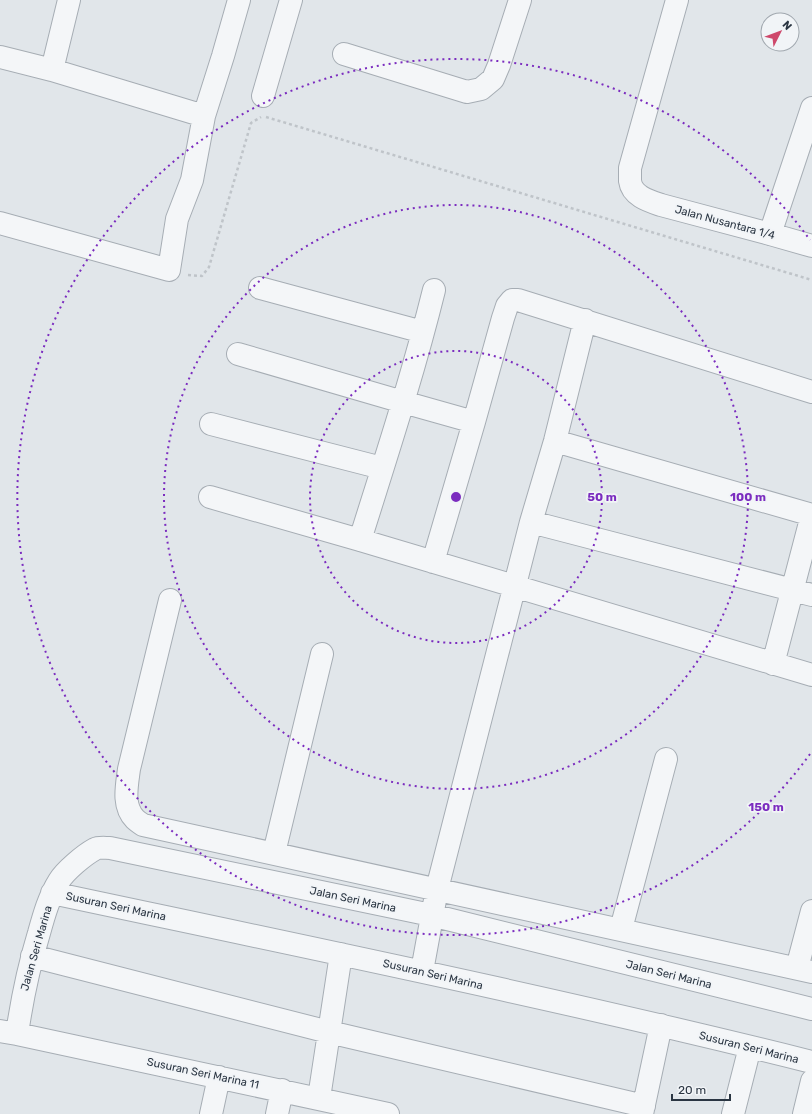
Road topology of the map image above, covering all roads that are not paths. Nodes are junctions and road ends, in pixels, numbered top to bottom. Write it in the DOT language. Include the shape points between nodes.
graph roads {
  1 [pos="69,0"];
  2 [pos="239,0"];
  3 [pos="291,0"];
  4 [pos="520,0"];
  5 [pos="677,0"];
  6 [pos="344,54"];
  7 [pos="0,57"];
  8 [pos="52,70"];
  9 [pos="263,96"];
  10 [pos="812,108"];
  11 [pos="204,116"];
  12 [pos="0,223"];
  13 [pos="770,234"];
  14 [pos="812,246"];
  15 [pos="260,288"];
  16 [pos="434,290"];
  17 [pos="584,320"];
  18 [pos="423,332"];
  19 [pos="238,354"];
  20 [pos="812,392"];
  21 [pos="403,402"];
  22 [pos="474,422"];
  23 [pos="211,424"];
  24 [pos="555,441"];
  25 [pos="382,468"];
  26 [pos="210,497"];
  27 [pos="812,515"];
  28 [pos="531,522"];
  29 [pos="360,540"];
  30 [pos="433,562"];
  31 [pos="515,586"];
  32 [pos="802,593"];
  33 [pos="170,600"];
  34 [pos="322,654"];
  35 [pos="773,664"];
  36 [pos="812,675"];
  37 [pos="666,759"];
  38 [pos="274,853"];
  39 [pos="437,888"];
  40 [pos="52,893"];
  41 [pos="812,911"];
  42 [pos="431,916"];
  43 [pos="621,929"];
  44 [pos="341,954"];
  45 [pos="32,956"];
  46 [pos="804,970"];
  47 [pos="422,971"];
  48 [pos="812,1009"];
  49 [pos="662,1025"];
  50 [pos="8,1032"];
  51 [pos="329,1032"];
  52 [pos="750,1047"];
  53 [pos="812,1062"];
  54 [pos="219,1077"];
  55 [pos="812,1081"];
  56 [pos="282,1090"];
  57 [pos="319,1098"];
  58 [pos="643,1110"];
  59 [pos="361,1111"];
  60 [pos="211,1114"];
  61 [pos="277,1114"];
  62 [pos="388,1114"];
  63 [pos="733,1114"];
  64 [pos="804,1114"];
  1 -- 8 [label="street"];
  2 -- 11 [label="street"];
  3 -- 9 [label="street"];
  4 -- 6 [label="street" via="493,79 481,89 467,92"];
  5 -- 13 [label="street, Jalan Nusantara 1/4" via="630,168 630,182 633,189 649,201"];
  7 -- 8 [label="street"];
  8 -- 11 [label="street"];
  10 -- 13 [label="street"];
  11 -- 12 [label="street" via="192,180 177,218 169,270"];
  13 -- 14 [label="street, Jalan Nusantara 1/4"];
  15 -- 18 [label="street"];
  16 -- 18 [label="street"];
  17 -- 20 [label="street"];
  17 -- 22 [label="street" via="518,300 510,301"];
  17 -- 24 [label="street"];
  18 -- 21 [label="street"];
  19 -- 21 [label="street"];
  21 -- 22 [label="street"];
  21 -- 25 [label="street"];
  22 -- 30 [label="street"];
  23 -- 25 [label="street"];
  24 -- 27 [label="street"];
  24 -- 28 [label="street"];
  25 -- 29 [label="street"];
  26 -- 29 [label="street"];
  27 -- 32 [label="street"];
  28 -- 31 [label="street"];
  28 -- 32 [label="street"];
  29 -- 30 [label="street"];
  30 -- 31 [label="street"];
  31 -- 35 [label="street"];
  31 -- 39 [label="street"];
  32 -- 35 [label="street"];
  33 -- 38 [label="street" via="129,769 126,792 130,812 143,825"];
  34 -- 38 [label="street"];
  35 -- 36 [label="street"];
  37 -- 43 [label="street"];
  38 -- 39 [label="street"];
  39 -- 42 [label="street"];
  39 -- 43 [label="street"];
  40 -- 42 [label="street, Jalan Seri Marina" via="59,880 85,856 96,848 110,848"];
  40 -- 44 [label="street, Susuran Seri Marina"];
  40 -- 45 [label="street, Jalan Seri Marina"];
  41 -- 46 [label="street"];
  42 -- 47 [label="street"];
  42 -- 48 [label="street, Jalan Seri Marina"];
  43 -- 46 [label="street"];
  44 -- 47 [label="street, Susuran Seri Marina"];
  44 -- 51 [label="street"];
  45 -- 50 [label="street, Jalan Seri Marina" via="22,1002"];
  45 -- 51 [label="street"];
  47 -- 49 [label="street, Susuran Seri Marina"];
  49 -- 52 [label="street, Susuran Seri Marina"];
  49 -- 58 [label="street"];
  50 -- 54 [label="street, Susuran Seri Marina 11"];
  51 -- 57 [label="street"];
  51 -- 58 [label="street"];
  52 -- 53 [label="street, Susuran Seri Marina"];
  52 -- 63 [label="street"];
  54 -- 56 [label="street, Susuran Seri Marina 11"];
  54 -- 60 [label="street"];
  55 -- 64 [label="street"];
  56 -- 57 [label="street, Susuran Seri Marina 11"];
  56 -- 61 [label="street"];
  57 -- 59 [label="street, Susuran Seri Marina 11"];
  59 -- 62 [label="street, Susuran Seri Marina 11"];
}
